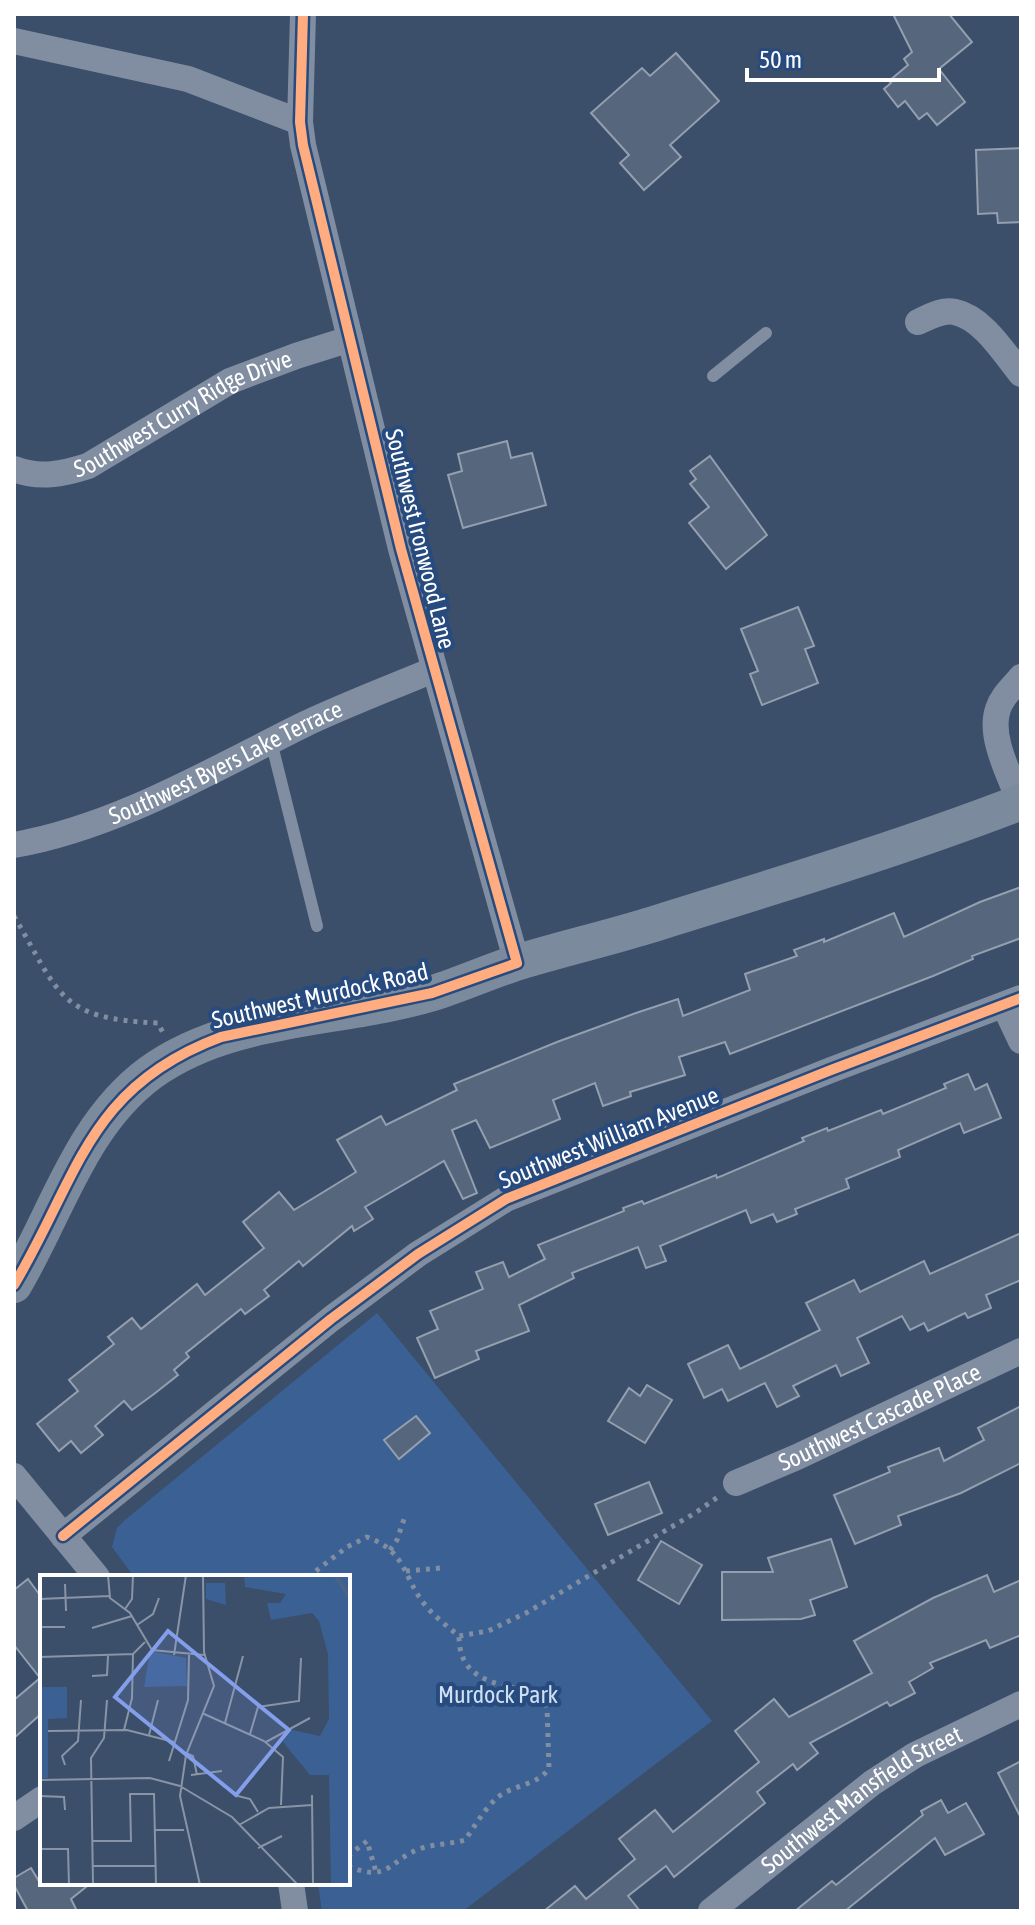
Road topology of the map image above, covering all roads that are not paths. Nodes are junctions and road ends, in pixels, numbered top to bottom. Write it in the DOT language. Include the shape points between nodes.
graph roads {
  1 [pos="303,14"];
  2 [pos="14,41"];
  3 [pos="300,122"];
  4 [pos="918,322"];
  5 [pos="766,333"];
  6 [pos="350,339"];
  7 [pos="1021,374"];
  8 [pos="713,376"];
  9 [pos="14,469"];
  10 [pos="433,670"];
  11 [pos="1021,677"];
  12 [pos="271,741"];
  13 [pos="1020,803"];
  14 [pos="14,845"];
  15 [pos="317,926"];
  16 [pos="517,963"];
  17 [pos="1013,1002"];
  18 [pos="1021,1041"];
  19 [pos="14,1285"];
  20 [pos="1021,1351"];
  21 [pos="14,1476"];
  22 [pos="736,1483"];
  23 [pos="63,1536"];
  24 [pos="95,1575"];
  25 [pos="1021,1704"];
  26 [pos="40,1800"];
  27 [pos="14,1818"];
  28 [pos="291,1885"];
  29 [pos="295,1911"];
  30 [pos="711,1911"];
  1 -- 3 [label="street, Southwest Ironwood Lane"];
  2 -- 3 [label="street" via="188,79"];
  3 -- 6 [label="street, Southwest Ironwood Lane"];
  4 -- 7 [label="street" via="954,312 970,319"];
  5 -- 8 [label="lane"];
  6 -- 9 [label="street, Southwest Curry Ridge Drive" via="230,381 88,466 63,474"];
  6 -- 10 [label="street, Southwest Ironwood Lane"];
  10 -- 12 [label="street, Southwest Byers Lake Terrace"];
  10 -- 16 [label="street, Southwest Ironwood Lane"];
  11 -- 13 [label="street" via="997,711 996,728"];
  12 -- 14 [label="street, Southwest Byers Lake Terrace" via="157,798 51,838"];
  12 -- 15 [label="lane"];
  13 -- 16 [label="main road, Southwest Murdock Road"];
  16 -- 19 [label="main road, Southwest Murdock Road" via="432,993 221,1037 177,1056 137,1083 96,1130"];
  17 -- 18 [label="street"];
  17 -- 23 [label="street, Southwest William Avenue" via="506,1199 418,1254 331,1319"];
  20 -- 22 [label="street, Southwest Cascade Place"];
  21 -- 23 [label="street"];
  23 -- 24 [label="street"];
  25 -- 30 [label="street, Southwest Mansfield Street" via="883,1776"];
  26 -- 27 [label="street"];
  28 -- 29 [label="street"];
}
